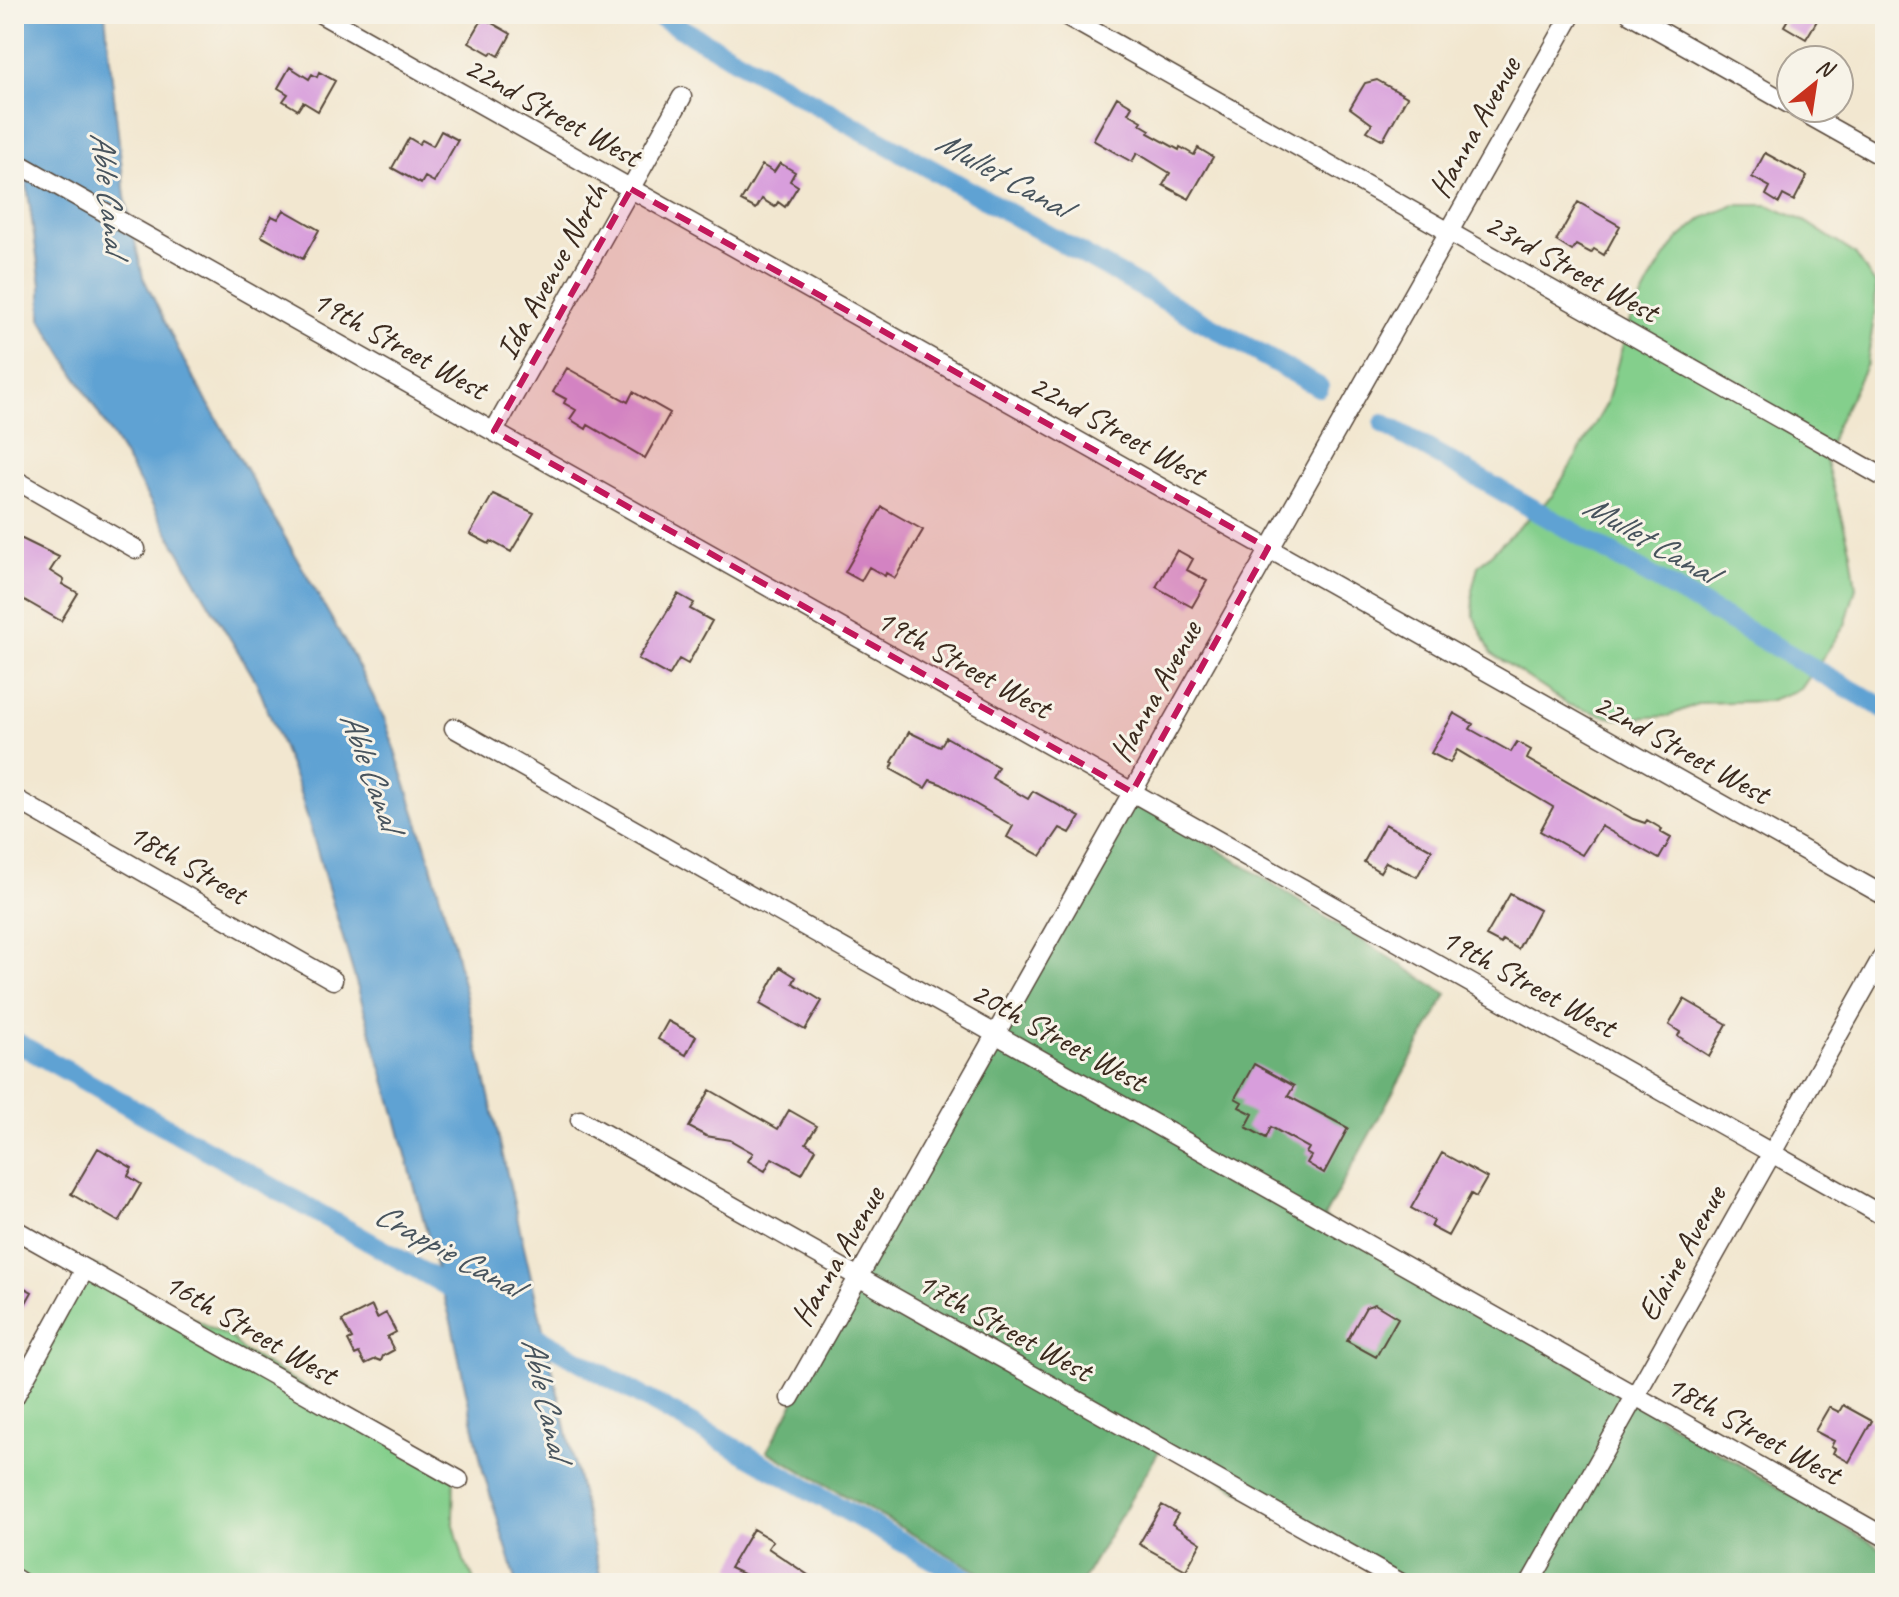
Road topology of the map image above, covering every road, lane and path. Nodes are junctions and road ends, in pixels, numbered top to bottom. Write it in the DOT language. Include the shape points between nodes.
graph roads {
  1 [pos="321,14"];
  2 [pos="1063,14"];
  3 [pos="1572,14"];
  4 [pos="1630,14"];
  5 [pos="1775,96"];
  6 [pos="682,97"];
  7 [pos="1824,124"];
  8 [pos="1885,158"];
  9 [pos="14,161"];
  10 [pos="631,189"];
  11 [pos="1450,232"];
  12 [pos="494,431"];
  13 [pos="1885,478"];
  14 [pos="14,479"];
  15 [pos="1268,548"];
  16 [pos="136,549"];
  17 [pos="454,728"];
  18 [pos="1132,792"];
  19 [pos="14,798"];
  20 [pos="1885,896"];
  21 [pos="1885,952"];
  22 [pos="333,980"];
  23 [pos="996,1035"];
  24 [pos="580,1120"];
  25 [pos="1772,1153"];
  26 [pos="1885,1217"];
  27 [pos="14,1229"];
  28 [pos="85,1269"];
  29 [pos="860,1278"];
  30 [pos="1635,1396"];
  31 [pos="14,1398"];
  32 [pos="790,1398"];
  33 [pos="459,1480"];
  34 [pos="1885,1537"];
  35 [pos="14,1578"];
  36 [pos="22,1583"];
  37 [pos="1401,1583"];
  38 [pos="1530,1583"];
  1 -- 10 [label="street, 22nd Street West"];
  2 -- 11 [label="street, 23rd Street West"];
  3 -- 11 [label="street, Hanna Avenue"];
  4 -- 5 [label="street"];
  6 -- 10 [label="street, Ida Avenue North"];
  7 -- 8 [label="street"];
  9 -- 12 [label="street, 19th Street West"];
  10 -- 12 [label="street, Ida Avenue North"];
  10 -- 15 [label="street, 22nd Street West"];
  11 -- 13 [label="street, 23rd Street West"];
  11 -- 15 [label="street, Hanna Avenue"];
  12 -- 18 [label="street, 19th Street West"];
  14 -- 16 [label="street"];
  15 -- 18 [label="street, Hanna Avenue"];
  15 -- 20 [label="street, 22nd Street West"];
  17 -- 23 [label="street, 20th Street West"];
  18 -- 23 [label="street, Hanna Avenue"];
  18 -- 25 [label="street, 19th Street West"];
  19 -- 22 [label="street, 18th Street"];
  21 -- 25 [label="street, Elaine Avenue"];
  23 -- 29 [label="street, Hanna Avenue"];
  23 -- 30 [label="street, 20th Street West"];
  24 -- 29 [label="street, 17th Street West"];
  25 -- 26 [label="street, 19th Street West"];
  25 -- 30 [label="street, Elaine Avenue"];
  27 -- 28 [label="street, 16th Street West"];
  28 -- 31 [label="street"];
  28 -- 33 [label="street, 16th Street West"];
  29 -- 32 [label="street, Hanna Avenue"];
  29 -- 37 [label="street, 17th Street West"];
  30 -- 34 [label="street, 18th Street West"];
  30 -- 38 [label="street, Elaine Avenue"];
  35 -- 36 [label="street"];
}
